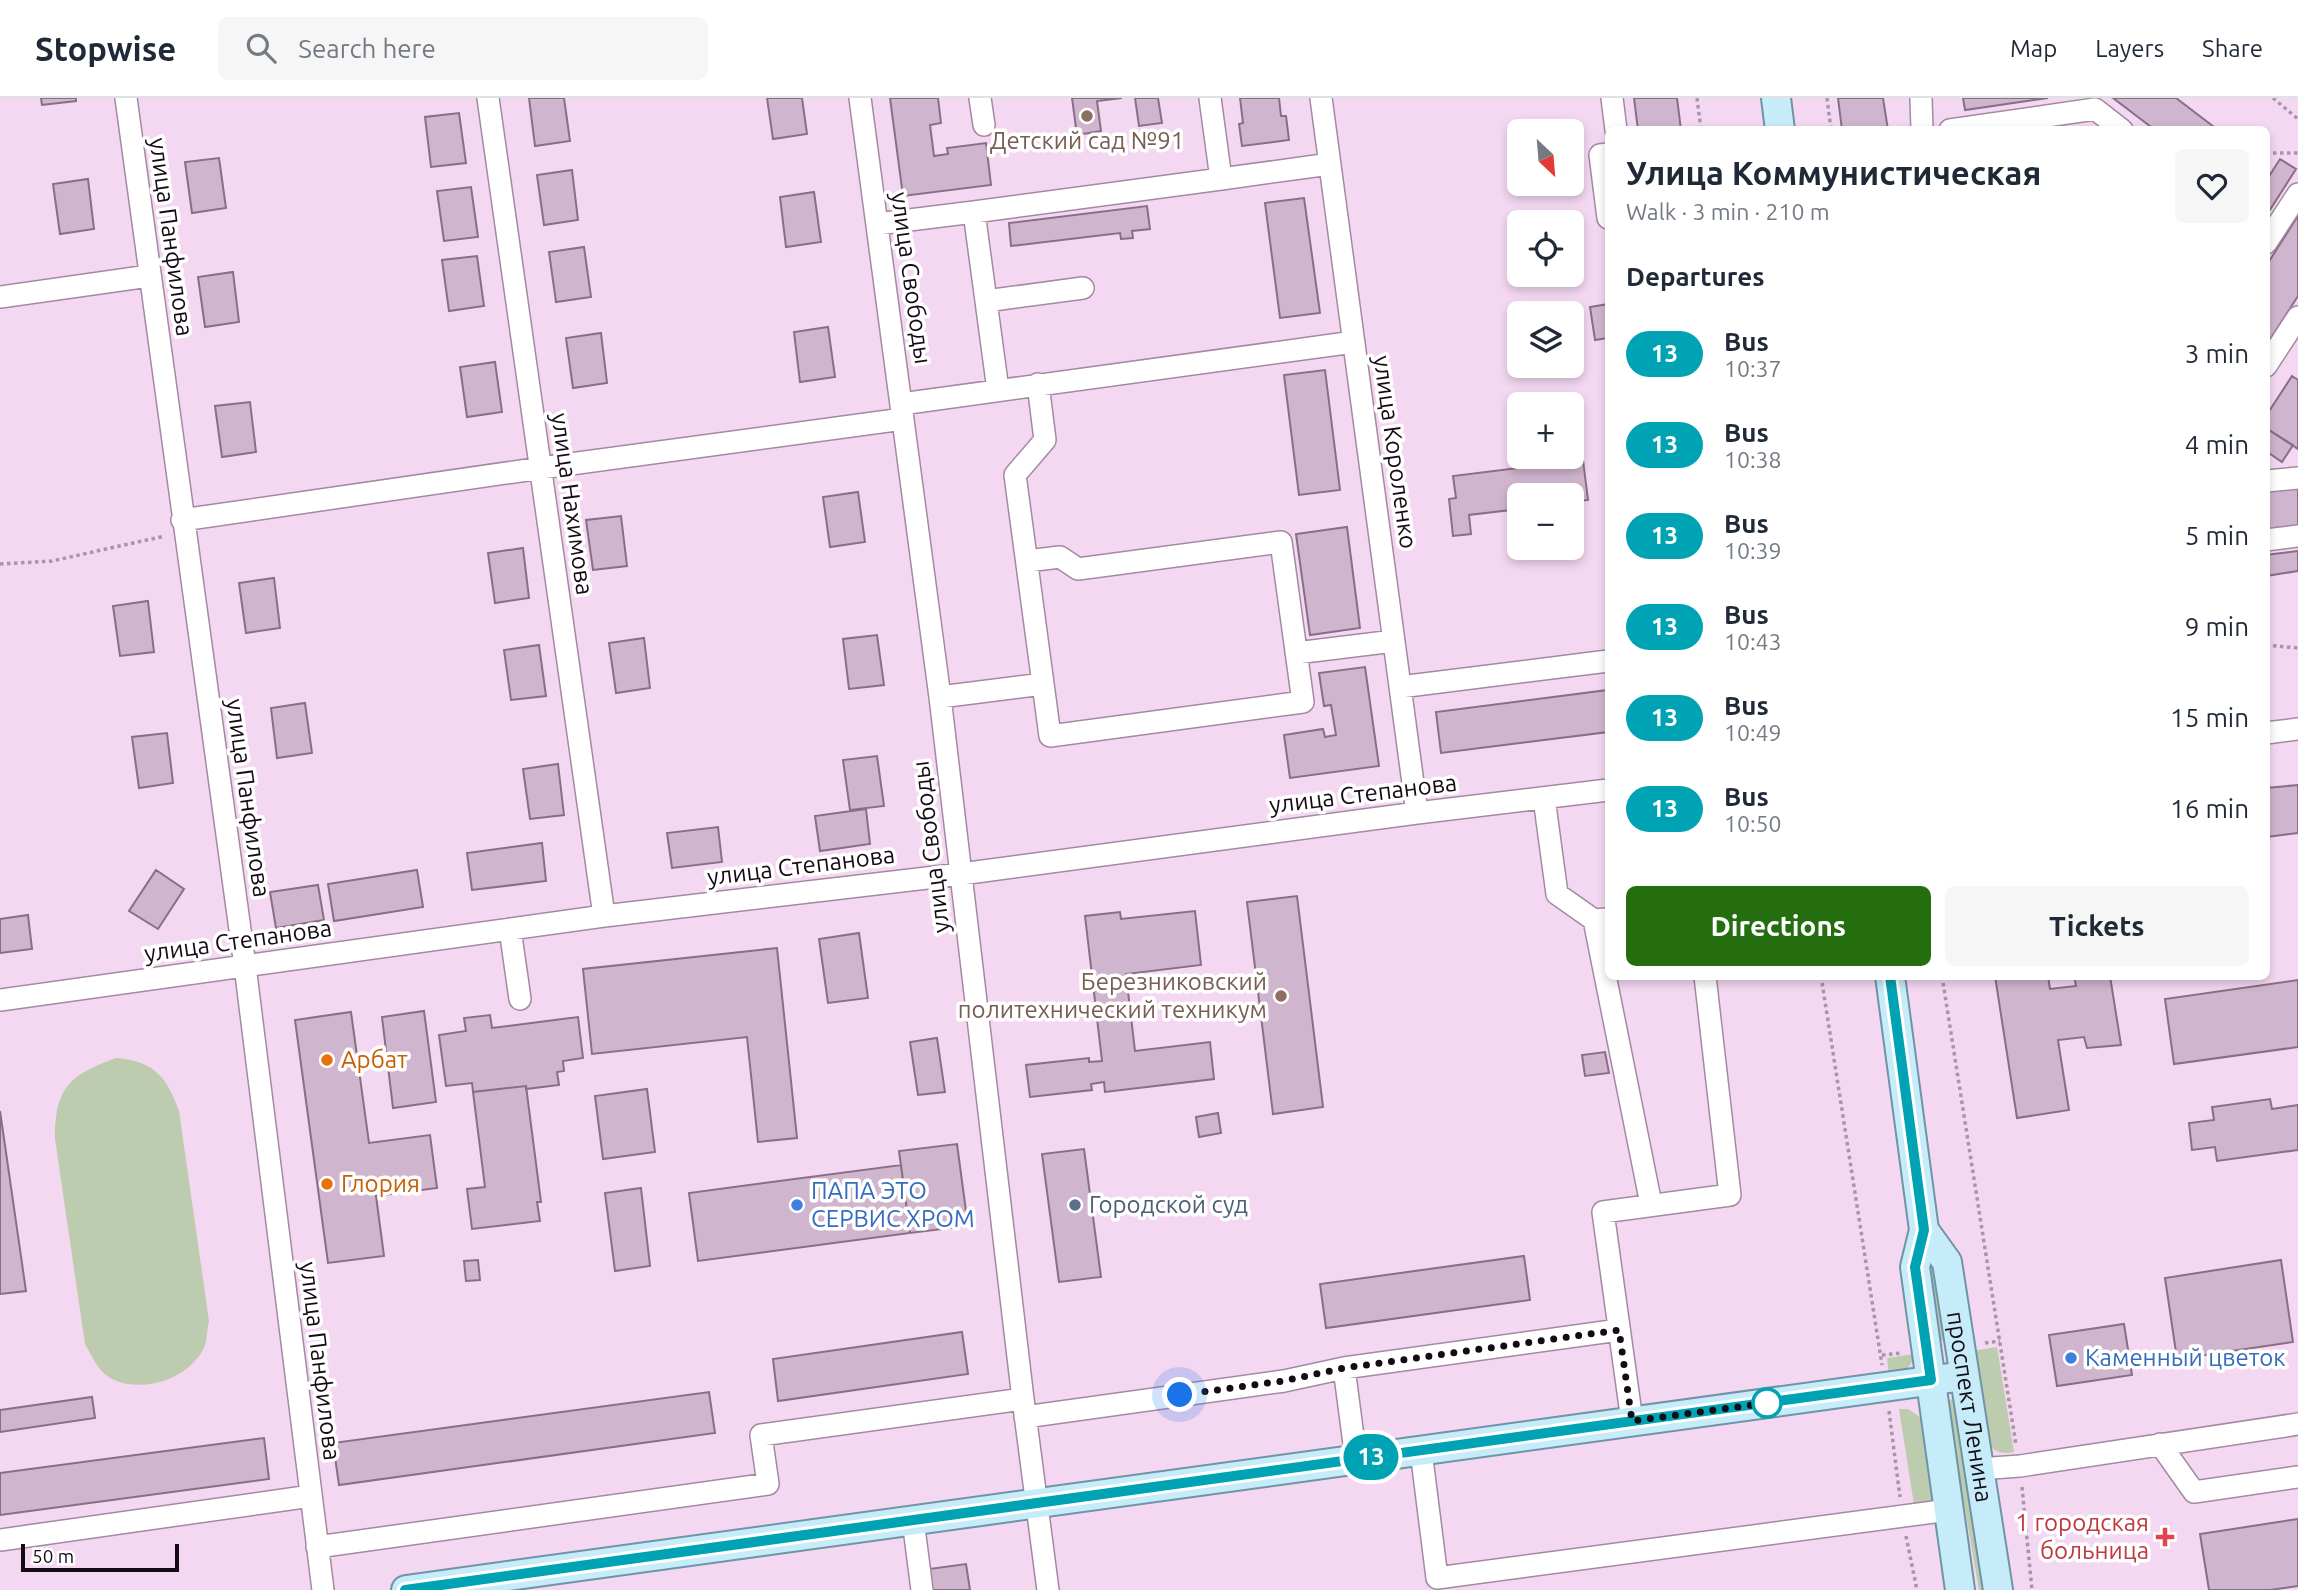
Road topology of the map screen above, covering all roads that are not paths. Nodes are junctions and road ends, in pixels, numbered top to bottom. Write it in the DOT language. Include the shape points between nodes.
graph roads {
  1 [pos="125,98"];
  2 [pos="488,98"];
  3 [pos="860,98"];
  4 [pos="980,98"];
  5 [pos="1210,98"];
  6 [pos="1321,98"];
  7 [pos="1612,98"];
  8 [pos="1776,98"];
  9 [pos="1921,98"];
  10 [pos="984,125"];
  11 [pos="1616,126"];
  12 [pos="1780,126"];
  13 [pos="1923,126"];
  14 [pos="1979,126"];
  15 [pos="2117,126"];
  16 [pos="1605,154"];
  17 [pos="1330,164"];
  18 [pos="1221,178"];
  19 [pos="1605,194"];
  20 [pos="2298,194"];
  21 [pos="974,212"];
  22 [pos="877,224"];
  23 [pos="2270,237"];
  24 [pos="149,276"];
  25 [pos="1083,288"];
  26 [pos="0,297"];
  27 [pos="986,301"];
  28 [pos="2298,317"];
  29 [pos="1354,342"];
  30 [pos="2270,360"];
  31 [pos="1038,384"];
  32 [pos="998,390"];
  33 [pos="902,411"];
  34 [pos="541,468"];
  35 [pos="2298,478"];
  36 [pos="2270,481"];
  37 [pos="183,526"];
  38 [pos="2298,536"];
  39 [pos="2270,540"];
  40 [pos="1027,561"];
  41 [pos="1394,641"];
  42 [pos="1296,653"];
  43 [pos="1605,661"];
  44 [pos="1043,684"];
  45 [pos="1400,687"];
  46 [pos="940,697"];
  47 [pos="2298,729"];
  48 [pos="2270,732"];
  49 [pos="1605,790"];
  50 [pos="1544,798"];
  51 [pos="1417,813"];
  52 [pos="961,874"];
  53 [pos="604,916"];
  54 [pos="1601,919"];
  55 [pos="510,929"];
  56 [pos="1605,942"];
  57 [pos="245,966"];
  58 [pos="1612,980"];
  59 [pos="1705,980"];
  60 [pos="1891,980"];
  61 [pos="520,999"];
  62 [pos="0,1000"];
  63 [pos="1651,1204"];
  64 [pos="1924,1230"];
  65 [pos="1619,1330"];
  66 [pos="1344,1368"];
  67 [pos="1964,1376"];
  68 [pos="1931,1380"];
  69 [pos="1024,1408"];
  70 [pos="1632,1421"];
  71 [pos="2298,1424"];
  72 [pos="2160,1444"];
  73 [pos="1420,1451"];
  74 [pos="1356,1459"];
  75 [pos="1978,1469"];
  76 [pos="2298,1478"];
  77 [pos="311,1496"];
  78 [pos="1037,1503"];
  79 [pos="1950,1510"];
  80 [pos="913,1520"];
  81 [pos="0,1540"];
  82 [pos="317,1547"];
  83 [pos="323,1590"];
  84 [pos="406,1590"];
  85 [pos="922,1590"];
  86 [pos="1048,1590"];
  87 [pos="1960,1590"];
  88 [pos="1998,1590"];
  1 -- 24 [label="street, улица Панфилова"];
  2 -- 34 [label="street, улица Нахимова"];
  3 -- 22 [label="street, улица Свободы"];
  4 -- 10 [label="street"];
  5 -- 18 [label="street"];
  6 -- 17 [label="street, улица Короленко"];
  7 -- 11 [label="street"];
  8 -- 12 [label="main road"];
  9 -- 13 [label="street"];
  14 -- 15 [label="street" via="2095,110"];
  16 -- 19 [label="street" via="1600,155"];
  17 -- 18 [label="street"];
  17 -- 29 [label="street, улица Короленко"];
  18 -- 21 [label="street"];
  20 -- 23 [label="street"];
  21 -- 22 [label="street"];
  21 -- 27 [label="street"];
  22 -- 33 [label="street, улица Свободы"];
  24 -- 26 [label="street"];
  24 -- 37 [label="street, улица Панфилова"];
  25 -- 27 [label="street"];
  27 -- 32 [label="street"];
  28 -- 30 [label="street"];
  29 -- 31 [label="street"];
  29 -- 41 [label="street, улица Короленко"];
  31 -- 32 [label="street"];
  31 -- 40 [label="street" via="1045,440 1015,475"];
  32 -- 33 [label="street"];
  33 -- 34 [label="street"];
  33 -- 46 [label="street, улица Свободы"];
  34 -- 37 [label="street"];
  34 -- 53 [label="street, улица Нахимова"];
  35 -- 36 [label="street"];
  37 -- 57 [label="street, улица Панфилова"];
  38 -- 39 [label="street"];
  40 -- 42 [label="street" via="1060,556 1078,569 1281,542"];
  40 -- 44 [label="street"];
  41 -- 42 [label="street"];
  41 -- 45 [label="street, улица Короленко"];
  42 -- 44 [label="street" via="1303,702 1050,736"];
  43 -- 45 [label="street"];
  44 -- 46 [label="street"];
  45 -- 51 [label="street, улица Короленко"];
  46 -- 52 [label="street, улица Свободы"];
  47 -- 48 [label="street"];
  49 -- 50 [label="street, улица Степанова"];
  50 -- 51 [label="street, улица Степанова"];
  50 -- 54 [label="street" via="1557,894"];
  51 -- 52 [label="street, улица Степанова"];
  52 -- 53 [label="street, улица Степанова"];
  52 -- 69 [label="street, улица Свободы"];
  53 -- 55 [label="street, улица Степанова"];
  54 -- 56 [label="street"];
  55 -- 57 [label="street, улица Степанова"];
  55 -- 61 [label="street"];
  57 -- 62 [label="street, улица Степанова"];
  57 -- 77 [label="street, улица Панфилова"];
  58 -- 63 [label="street"];
  59 -- 63 [label="street" via="1730,1195"];
  60 -- 64 [label="main road, проспект Ленина"];
  63 -- 65 [label="street" via="1603,1212"];
  64 -- 67 [label="main road, проспект Ленина" via="1947,1262"];
  64 -- 68 [label="main road, проспект Ленина" via="1915,1267"];
  65 -- 66 [label="street"];
  65 -- 70 [label="street"];
  66 -- 69 [label="street" via="1283,1381"];
  66 -- 74 [label="street"];
  67 -- 68 [label="main road"];
  67 -- 75 [label="main road, проспект Ленина"];
  68 -- 70 [label="main road"];
  68 -- 79 [label="main road, проспект Ленина"];
  69 -- 78 [label="street, улица Свободы"];
  69 -- 82 [label="street" via="761,1435 768,1484"];
  70 -- 73 [label="main road"];
  71 -- 72 [label="street"];
  72 -- 75 [label="street"];
  72 -- 76 [label="street" via="2193,1492"];
  73 -- 74 [label="main road"];
  73 -- 79 [label="street" via="1437,1578"];
  74 -- 78 [label="main road"];
  75 -- 88 [label="main road, проспект Ленина"];
  77 -- 81 [label="street"];
  77 -- 82 [label="street, улица Панфилова"];
  78 -- 80 [label="main road"];
  78 -- 86 [label="street, улица Свободы"];
  79 -- 87 [label="main road, проспект Ленина"];
  80 -- 84 [label="main road"];
  80 -- 85 [label="street"];
  82 -- 83 [label="street, улица Панфилова"];
}
